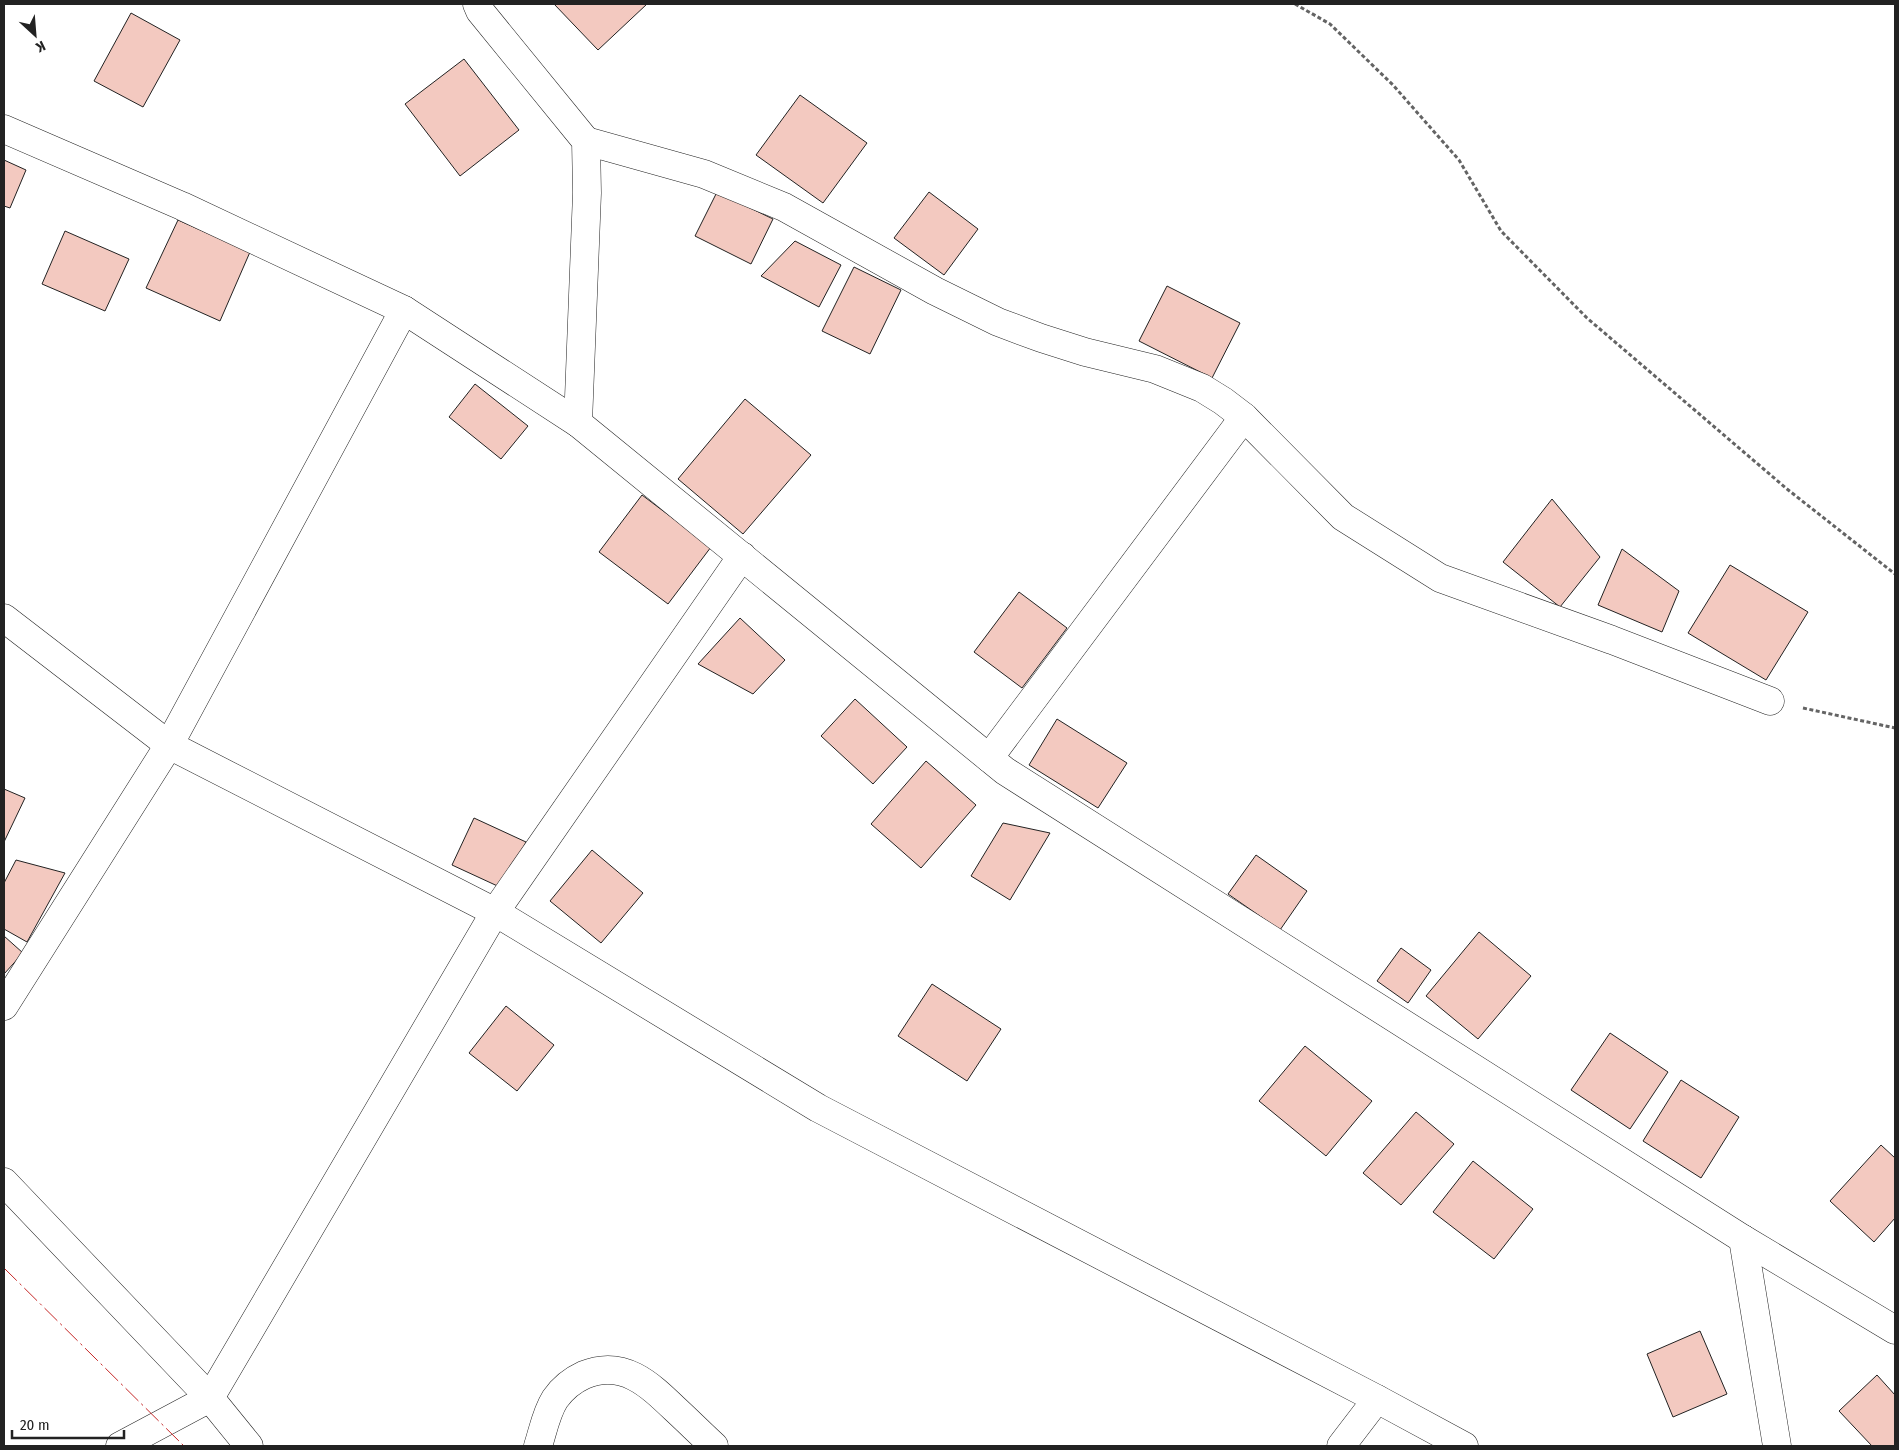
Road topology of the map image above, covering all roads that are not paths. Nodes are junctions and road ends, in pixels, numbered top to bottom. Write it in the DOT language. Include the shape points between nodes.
graph roads {
  1 [pos="477,4"];
  2 [pos="4,129"];
  3 [pos="586,141"];
  4 [pos="404,310"];
  5 [pos="1244,417"];
  6 [pos="578,423"];
  7 [pos="742,556"];
  8 [pos="4,618"];
  9 [pos="1770,701"];
  10 [pos="169,745"];
  11 [pos="989,758"];
  12 [pos="495,912"];
  13 [pos="4,1006"];
  14 [pos="4,1182"];
  15 [pos="1743,1239"];
  16 [pos="1895,1330"];
  17 [pos="210,1398"];
  18 [pos="1377,1398"];
  19 [pos="120,1446"];
  20 [pos="249,1446"];
  21 [pos="538,1446"];
  22 [pos="714,1446"];
  23 [pos="1341,1446"];
  24 [pos="1464,1446"];
  25 [pos="1777,1446"];
  1 -- 3 [label="street"];
  2 -- 4 [label="street" via="190,209"];
  3 -- 5 [label="street" via="704,174 775,203 998,322 1085,352 1179,378 1202,388"];
  3 -- 6 [label="street"];
  4 -- 6 [label="street"];
  4 -- 10 [label="street"];
  5 -- 9 [label="street" via="1343,517 1440,578"];
  5 -- 11 [label="street"];
  6 -- 7 [label="street"];
  7 -- 11 [label="street"];
  7 -- 12 [label="street"];
  8 -- 10 [label="street"];
  10 -- 12 [label="street"];
  10 -- 13 [label="street"];
  11 -- 15 [label="street"];
  12 -- 17 [label="street"];
  12 -- 18 [label="street" via="818,1108"];
  14 -- 17 [label="street"];
  15 -- 16 [label="street"];
  15 -- 25 [label="street"];
  17 -- 19 [label="street"];
  17 -- 20 [label="street"];
  18 -- 23 [label="street"];
  18 -- 24 [label="street"];
  21 -- 22 [label="street" via="555,1399 577,1379 607,1370 640,1378"];
}
